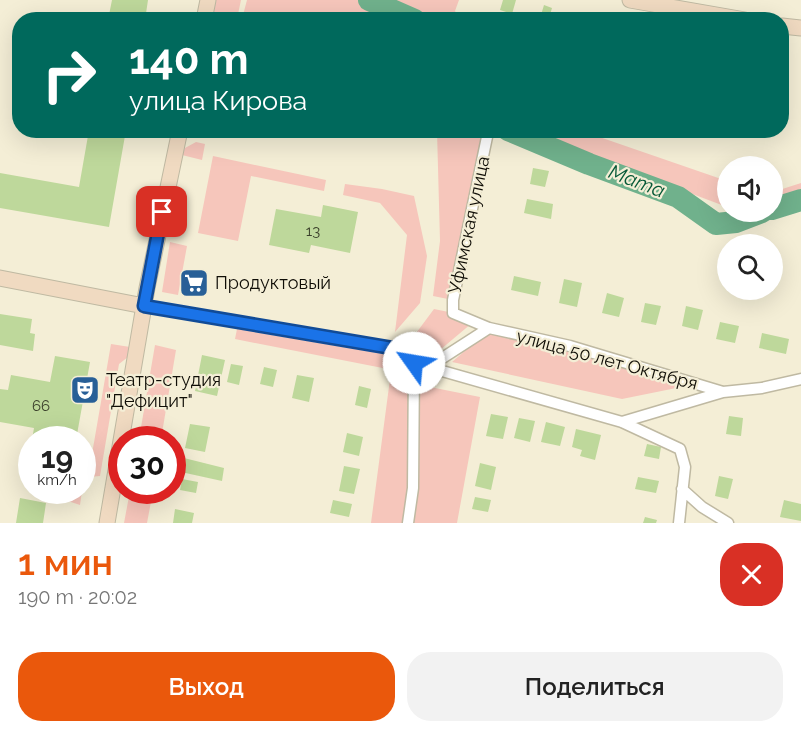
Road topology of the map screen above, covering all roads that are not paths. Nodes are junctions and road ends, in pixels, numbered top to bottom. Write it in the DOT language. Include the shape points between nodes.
graph roads {
  1 [pos="630,0"];
  2 [pos="699,12"];
  3 [pos="178,138"];
  4 [pos="487,138"];
  5 [pos="0,278"];
  6 [pos="144,306"];
  7 [pos="453,313"];
  8 [pos="489,328"];
  9 [pos="414,363"];
  10 [pos="430,366"];
  11 [pos="796,380"];
  12 [pos="723,392"];
  13 [pos="622,422"];
  14 [pos="681,489"];
  15 [pos="107,523"];
  16 [pos="408,523"];
  17 [pos="679,523"];
  18 [pos="728,523"];
  1 -- 2 [label="main road"];
  3 -- 6 [label="main road"];
  4 -- 7 [label="street, Уфимская улица"];
  5 -- 6 [label="main road"];
  6 -- 9 [label="street" via="392,348"];
  6 -- 15 [label="main road"];
  7 -- 8 [label="street, улица 50 лет Октября"];
  8 -- 10 [label="street"];
  8 -- 12 [label="street, улица 50 лет Октября" via="570,345"];
  9 -- 10 [label="street"];
  9 -- 16 [label="street" via="414,488"];
  10 -- 13 [label="street"];
  11 -- 12 [label="street, улица 50 лет Октября"];
  12 -- 13 [label="street, улица 50 лет Октября"];
  13 -- 14 [label="street" via="680,449 685,467"];
  14 -- 17 [label="street"];
  14 -- 18 [label="street"];
}
